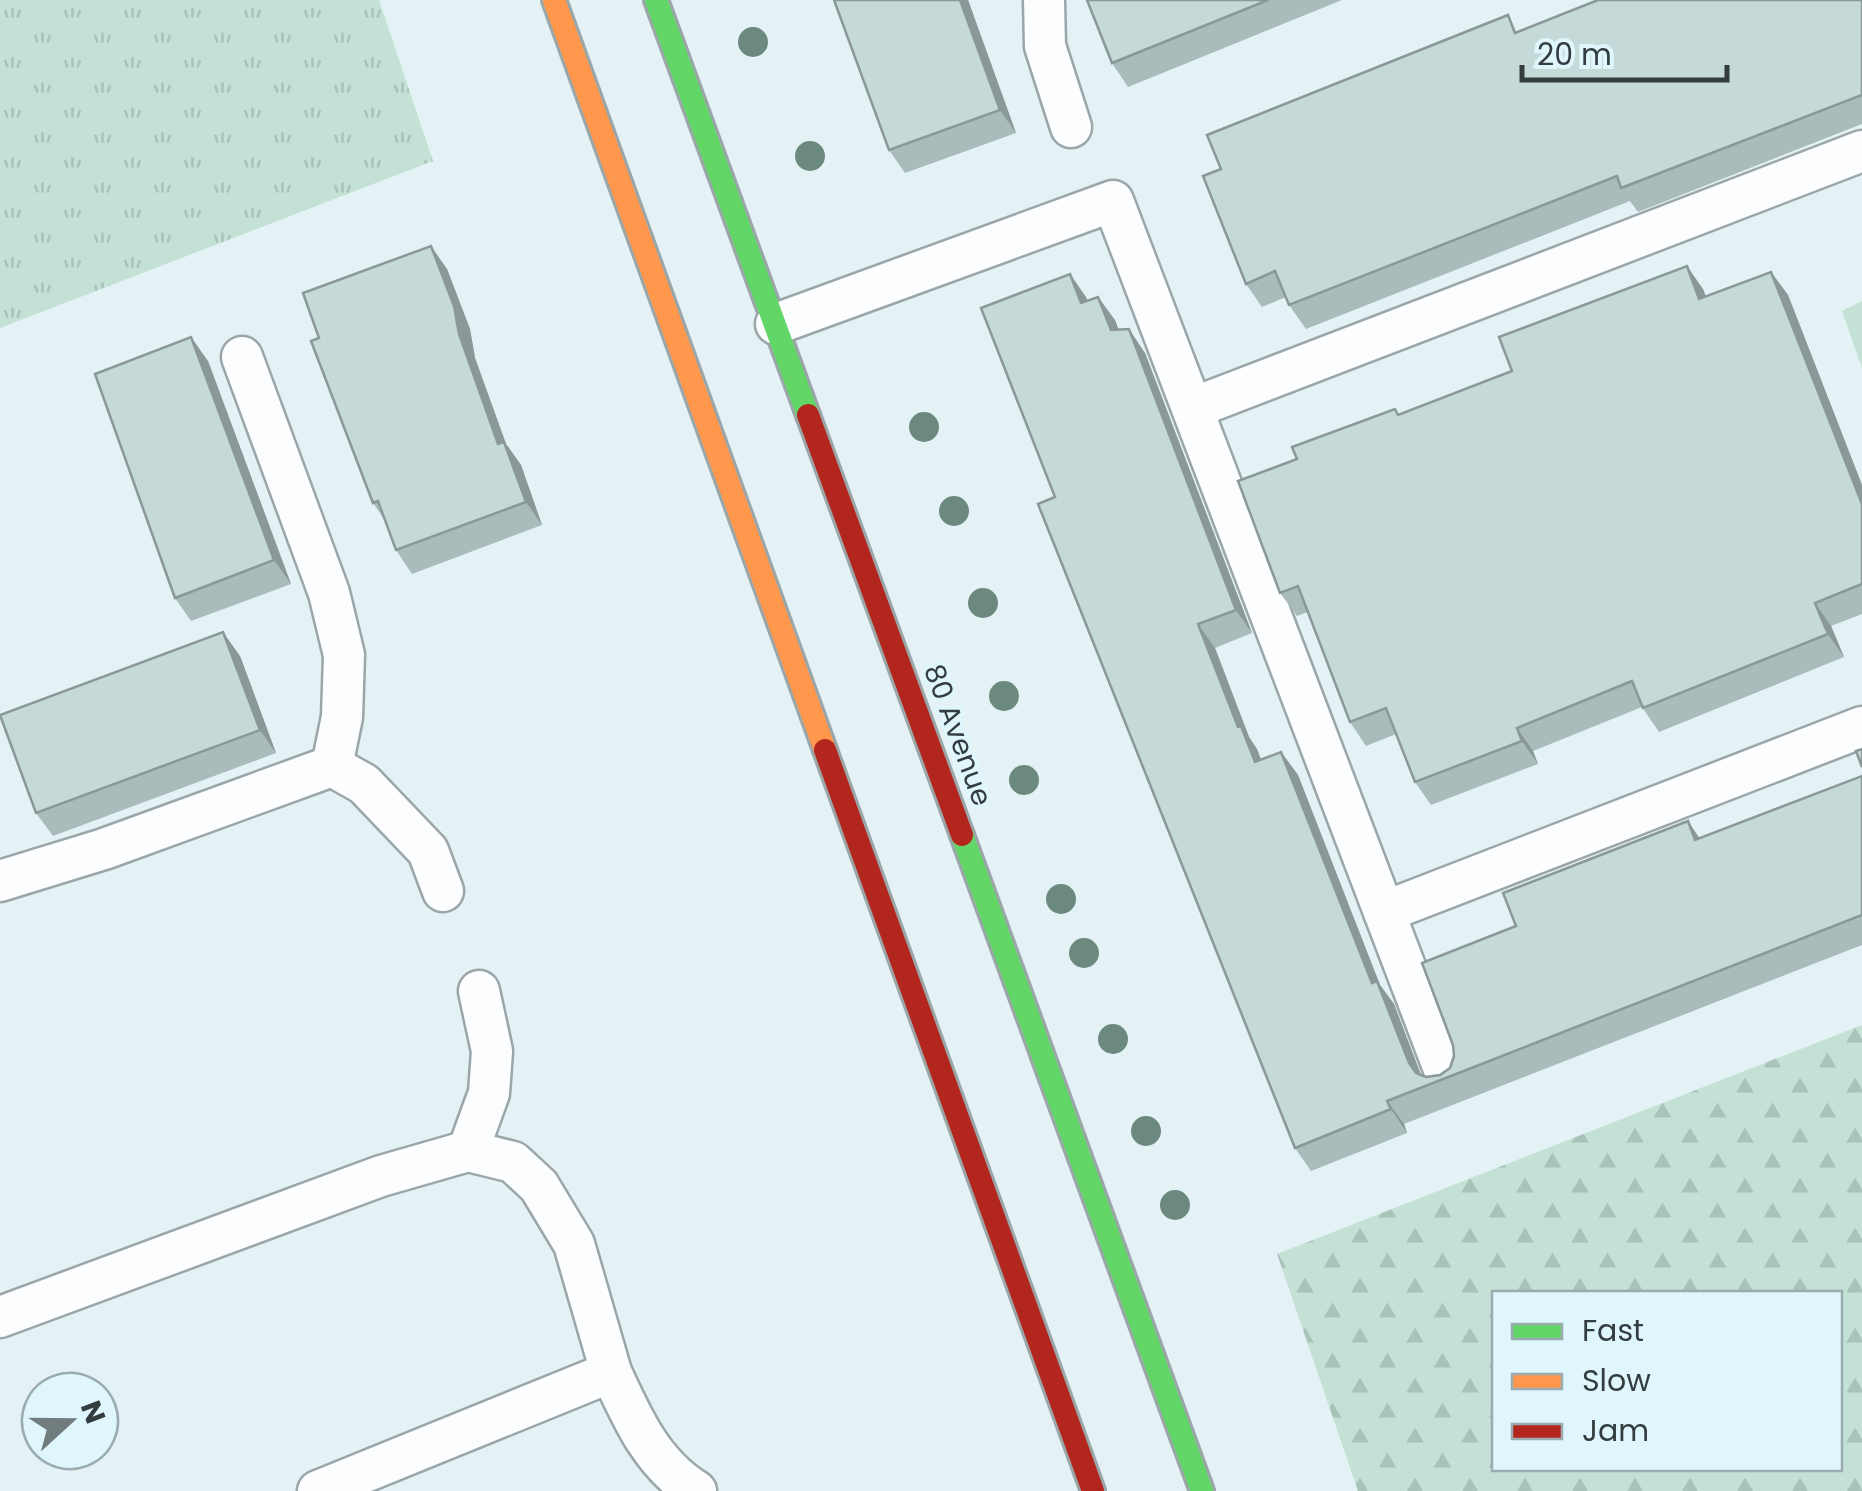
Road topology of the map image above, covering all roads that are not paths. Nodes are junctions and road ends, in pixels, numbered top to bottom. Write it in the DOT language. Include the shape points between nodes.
graph roads {
  1 [pos="554,0"];
  2 [pos="656,0"];
  3 [pos="1044,0"];
  4 [pos="1072,127"];
  5 [pos="1862,151"];
  6 [pos="776,324"];
  7 [pos="242,357"];
  8 [pos="1192,408"];
  9 [pos="1862,727"];
  10 [pos="332,766"];
  11 [pos="0,881"];
  12 [pos="443,891"];
  13 [pos="1384,912"];
  14 [pos="479,992"];
  15 [pos="1447,1077"];
  16 [pos="468,1151"];
  17 [pos="0,1317"];
  18 [pos="610,1372"];
  19 [pos="318,1491"];
  20 [pos="696,1491"];
  21 [pos="1093,1491"];
  22 [pos="1202,1491"];
  1 -- 21 [label="main road"];
  2 -- 6 [label="main road, 80 Avenue"];
  3 -- 4 [label="lane" via="1045,46"];
  5 -- 8 [label="lane"];
  6 -- 8 [label="lane" via="1113,200"];
  6 -- 22 [label="main road, 80 Avenue"];
  7 -- 10 [label="lane" via="329,594 344,654"];
  8 -- 13 [label="lane"];
  9 -- 13 [label="lane"];
  10 -- 11 [label="lane"];
  10 -- 12 [label="lane" via="364,784 428,851"];
  13 -- 15 [label="lane"];
  14 -- 16 [label="lane" via="492,1051 489,1093"];
  16 -- 17 [label="lane" via="380,1176"];
  16 -- 18 [label="lane" via="513,1162 539,1186 574,1244"];
  18 -- 19 [label="lane"];
  18 -- 20 [label="lane" via="640,1434"];
}
